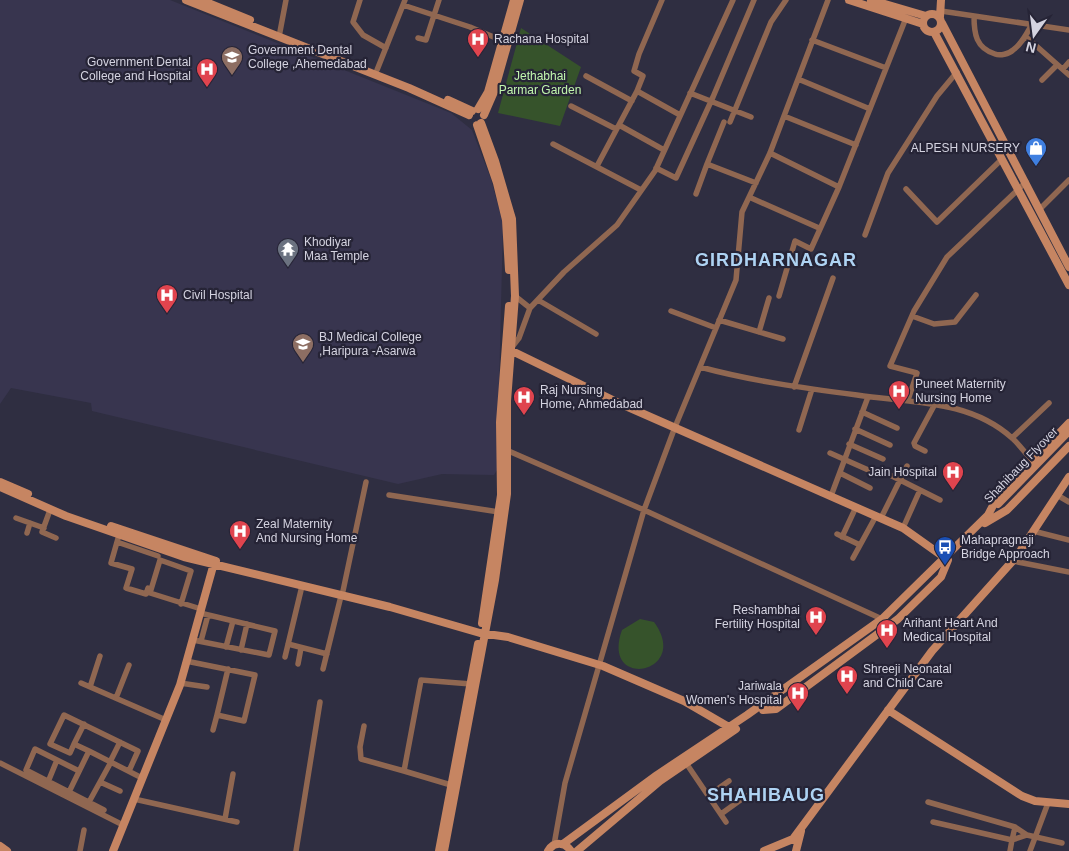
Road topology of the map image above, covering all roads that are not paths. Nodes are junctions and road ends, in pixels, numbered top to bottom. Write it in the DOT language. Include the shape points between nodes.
graph roads {
  1 [pos="186,0"];
  2 [pos="201,0"];
  3 [pos="286,0"];
  4 [pos="360,0"];
  5 [pos="439,0"];
  6 [pos="514,0"];
  7 [pos="520,0"];
  8 [pos="662,0"];
  9 [pos="733,0"];
  10 [pos="754,0"];
  11 [pos="786,0"];
  12 [pos="828,0"];
  13 [pos="849,0"];
  14 [pos="871,0"];
  15 [pos="940,0"];
  16 [pos="404,3"];
  17 [pos="435,16"];
  18 [pos="974,16"];
  19 [pos="941,17"];
  20 [pos="906,18"];
  21 [pos="927,18"];
  22 [pos="1032,24"];
  23 [pos="1069,30"];
  24 [pos="934,32"];
  25 [pos="279,35"];
  26 [pos="1025,36"];
  27 [pos="418,38"];
  28 [pos="812,40"];
  29 [pos="502,41"];
  30 [pos="386,48"];
  31 [pos="1069,62"];
  32 [pos="1057,65"];
  33 [pos="886,68"];
  34 [pos="1062,69"];
  35 [pos="377,70"];
  36 [pos="957,72"];
  37 [pos="1069,75"];
  38 [pos="586,76"];
  39 [pos="798,79"];
  40 [pos="1042,80"];
  41 [pos="637,91"];
  42 [pos="690,93"];
  43 [pos="632,100"];
  44 [pos="712,101"];
  45 [pos="571,106"];
  46 [pos="870,109"];
  47 [pos="736,110"];
  48 [pos="476,112"];
  49 [pos="680,115"];
  50 [pos="784,116"];
  51 [pos="751,117"];
  52 [pos="995,123"];
  53 [pos="479,124"];
  54 [pos="618,127"];
  55 [pos="985,127"];
  56 [pos="554,144"];
  57 [pos="856,145"];
  58 [pos="664,150"];
  59 [pos="770,153"];
  60 [pos="1002,159"];
  61 [pos="707,164"];
  62 [pos="597,166"];
  63 [pos="656,168"];
  64 [pos="1069,180"];
  65 [pos="1026,182"];
  66 [pos="756,183"];
  67 [pos="839,187"];
  68 [pos="906,189"];
  69 [pos="641,190"];
  70 [pos="1018,190"];
  71 [pos="696,194"];
  72 [pos="749,197"];
  73 [pos="1039,210"];
  74 [pos="819,228"];
  75 [pos="865,235"];
  76 [pos="1068,266"];
  77 [pos="1059,270"];
  78 [pos="833,278"];
  79 [pos="1069,285"];
  80 [pos="976,295"];
  81 [pos="515,296"];
  82 [pos="779,296"];
  83 [pos="769,298"];
  84 [pos="538,300"];
  85 [pos="530,308"];
  86 [pos="671,311"];
  87 [pos="912,316"];
  88 [pos="719,320"];
  89 [pos="716,328"];
  90 [pos="759,332"];
  91 [pos="596,334"];
  92 [pos="782,338"];
  93 [pos="508,349"];
  94 [pos="700,366"];
  95 [pos="794,387"];
  96 [pos="812,389"];
  97 [pos="868,397"];
  98 [pos="908,400"];
  99 [pos="1049,403"];
  100 [pos="935,404"];
  101 [pos="862,412"];
  102 [pos="1069,423"];
  103 [pos="675,427"];
  104 [pos="897,428"];
  105 [pos="855,429"];
  106 [pos="799,430"];
  107 [pos="1069,431"];
  108 [pos="1069,437"];
  109 [pos="1012,438"];
  110 [pos="850,444"];
  111 [pos="890,445"];
  112 [pos="1069,446"];
  113 [pos="506,450"];
  114 [pos="926,451"];
  115 [pos="830,453"];
  116 [pos="883,459"];
  117 [pos="845,460"];
  118 [pos="1032,460"];
  119 [pos="907,466"];
  120 [pos="875,473"];
  121 [pos="840,474"];
  122 [pos="888,474"];
  123 [pos="1069,477"];
  124 [pos="900,480"];
  125 [pos="0,482"];
  126 [pos="366,482"];
  127 [pos="0,488"];
  128 [pos="870,488"];
  129 [pos="920,490"];
  130 [pos="389,495"];
  131 [pos="1057,495"];
  132 [pos="831,496"];
  133 [pos="940,500"];
  134 [pos="1069,502"];
  135 [pos="1001,504"];
  136 [pos="856,507"];
  137 [pos="50,510"];
  138 [pos="644,510"];
  139 [pos="499,512"];
  140 [pos="878,517"];
  141 [pos="988,517"];
  142 [pos="16,518"];
  143 [pos="30,523"];
  144 [pos="44,528"];
  145 [pos="903,528"];
  146 [pos="1033,531"];
  147 [pos="27,533"];
  148 [pos="56,538"];
  149 [pos="118,539"];
  150 [pos="1069,540"];
  151 [pos="860,545"];
  152 [pos="159,553"];
  153 [pos="853,558"];
  154 [pos="946,558"];
  155 [pos="1013,561"];
  156 [pos="214,563"];
  157 [pos="1069,572"];
  158 [pos="302,586"];
  159 [pos="342,593"];
  160 [pos="181,604"];
  161 [pos="203,612"];
  162 [pos="882,618"];
  163 [pos="233,621"];
  164 [pos="247,624"];
  165 [pos="484,632"];
  166 [pos="197,641"];
  167 [pos="288,644"];
  168 [pos="226,647"];
  169 [pos="301,648"];
  170 [pos="241,650"];
  171 [pos="327,654"];
  172 [pos="100,656"];
  173 [pos="285,657"];
  174 [pos="186,661"];
  175 [pos="298,664"];
  176 [pos="129,665"];
  177 [pos="600,665"];
  178 [pos="228,669"];
  179 [pos="323,669"];
  180 [pos="81,683"];
  181 [pos="180,683"];
  182 [pos="471,684"];
  183 [pos="90,687"];
  184 [pos="207,687"];
  185 [pos="116,698"];
  186 [pos="320,702"];
  187 [pos="888,710"];
  188 [pos="217,715"];
  189 [pos="166,720"];
  190 [pos="84,724"];
  191 [pos="364,726"];
  192 [pos="731,729"];
  193 [pos="213,730"];
  194 [pos="120,742"];
  195 [pos="74,744"];
  196 [pos="89,751"];
  197 [pos="57,760"];
  198 [pos="0,762"];
  199 [pos="110,762"];
  200 [pos="686,763"];
  201 [pos="79,771"];
  202 [pos="129,771"];
  203 [pos="404,771"];
  204 [pos="233,774"];
  205 [pos="142,778"];
  206 [pos="729,781"];
  207 [pos="48,782"];
  208 [pos="100,782"];
  209 [pos="451,785"];
  210 [pos="120,791"];
  211 [pos="69,792"];
  212 [pos="709,795"];
  213 [pos="746,796"];
  214 [pos="134,799"];
  215 [pos="89,802"];
  216 [pos="928,802"];
  217 [pos="1048,803"];
  218 [pos="1069,804"];
  219 [pos="104,810"];
  220 [pos="721,814"];
  221 [pos="225,819"];
  222 [pos="237,822"];
  223 [pos="726,822"];
  224 [pos="933,822"];
  225 [pos="123,825"];
  226 [pos="1015,827"];
  227 [pos="801,829"];
  228 [pos="84,830"];
  229 [pos="1031,836"];
  230 [pos="1012,840"];
  231 [pos="1062,843"];
  232 [pos="563,844"];
  233 [pos="780,845"];
  234 [pos="0,846"];
  235 [pos="551,848"];
  236 [pos="7,851"];
  237 [pos="80,851"];
  238 [pos="113,851"];
  239 [pos="296,851"];
  240 [pos="438,851"];
  241 [pos="444,851"];
  242 [pos="572,851"];
  243 [pos="577,851"];
  244 [pos="764,851"];
  245 [pos="796,851"];
  246 [pos="1010,851"];
  247 [pos="1030,851"];
  1 -- 25 [label="main road"];
  2 -- 25 [label="main road"];
  3 -- 25 [label="street"];
  4 -- 30 [label="street" via="354,22 363,35"];
  5 -- 17 [label="street"];
  6 -- 29 [label="main road"];
  7 -- 48 [label="main road" via="494,92"];
  8 -- 41 [label="street" via="634,71 643,76"];
  9 -- 42 [label="street"];
  10 -- 44 [label="street"];
  11 -- 47 [label="street" via="771,22"];
  12 -- 28 [label="street"];
  13 -- 20 [label="main road"];
  14 -- 21 [label="main road"];
  15 -- 19 [label="main road"];
  15 -- 21 [label="main road"];
  16 -- 17 [label="street"];
  16 -- 30 [label="street"];
  17 -- 27 [label="street" via="426,40"];
  17 -- 29 [label="street"];
  18 -- 19 [label="street"];
  18 -- 22 [label="street"];
  18 -- 26 [label="street" via="974,33 986,51 999,56 1012,52"];
  19 -- 21 [label="main road"];
  19 -- 24 [label="main road" via="939,29"];
  19 -- 52 [label="main road"];
  20 -- 21 [label="main road"];
  20 -- 33 [label="street"];
  21 -- 24 [label="main road" via="928,30"];
  22 -- 23 [label="street"];
  22 -- 26 [label="street"];
  24 -- 36 [label="main road"];
  25 -- 35 [label="main road"];
  25 -- 48 [label="main road"];
  26 -- 32 [label="street"];
  28 -- 33 [label="street"];
  28 -- 39 [label="street"];
  29 -- 48 [label="main road" via="488,92"];
  30 -- 35 [label="street"];
  31 -- 34 [label="street"];
  32 -- 34 [label="street"];
  32 -- 40 [label="street"];
  33 -- 46 [label="street"];
  34 -- 37 [label="street"];
  35 -- 48 [label="main road"];
  36 -- 55 [label="main road"];
  36 -- 75 [label="street" via="937,96 888,173"];
  38 -- 43 [label="street"];
  39 -- 46 [label="street"];
  39 -- 50 [label="street"];
  41 -- 43 [label="street"];
  41 -- 49 [label="street"];
  42 -- 44 [label="street"];
  42 -- 49 [label="street"];
  43 -- 54 [label="street"];
  44 -- 47 [label="street"];
  44 -- 63 [label="street" via="676,178"];
  45 -- 54 [label="street"];
  46 -- 57 [label="street"];
  47 -- 51 [label="street"];
  47 -- 61 [label="street"];
  48 -- 53 [label="main road"];
  48 -- 53 [label="main road" via="470,122"];
  49 -- 58 [label="street"];
  50 -- 57 [label="street"];
  50 -- 59 [label="street"];
  52 -- 55 [label="main road"];
  52 -- 65 [label="main road"];
  53 -- 81 [label="main road" via="501,178 512,219"];
  53 -- 93 [label="main road" via="506,220 510,295"];
  54 -- 58 [label="street"];
  54 -- 62 [label="street"];
  55 -- 60 [label="main road"];
  56 -- 62 [label="street"];
  57 -- 67 [label="street"];
  58 -- 63 [label="street"];
  59 -- 66 [label="street"];
  59 -- 67 [label="street"];
  60 -- 68 [label="street" via="937,222"];
  60 -- 70 [label="main road"];
  61 -- 66 [label="street"];
  61 -- 71 [label="street"];
  62 -- 69 [label="street"];
  63 -- 69 [label="street"];
  64 -- 73 [label="street"];
  65 -- 70 [label="street"];
  65 -- 73 [label="main road"];
  66 -- 72 [label="street"];
  67 -- 74 [label="street"];
  69 -- 84 [label="street" via="617,225"];
  70 -- 77 [label="main road"];
  70 -- 87 [label="street" via="948,257"];
  72 -- 74 [label="street"];
  72 -- 88 [label="street" via="742,212 736,280"];
  73 -- 76 [label="main road"];
  74 -- 82 [label="street" via="811,249 795,241"];
  76 -- 77 [label="main road"];
  77 -- 79 [label="main road"];
  78 -- 95 [label="street"];
  80 -- 87 [label="street" via="956,322 934,324"];
  81 -- 85 [label="street"];
  81 -- 93 [label="main road"];
  83 -- 90 [label="street"];
  84 -- 85 [label="street"];
  84 -- 91 [label="street"];
  85 -- 93 [label="street" via="519,338"];
  86 -- 89 [label="street"];
  87 -- 98 [label="street" via="890,366 917,373"];
  88 -- 89 [label="street"];
  88 -- 90 [label="street"];
  89 -- 94 [label="street"];
  90 -- 92 [label="street"];
  93 -- 103 [label="main road"];
  93 -- 113 [label="main road"];
  93 -- 139 [label="main road" via="500,422"];
  94 -- 95 [label="street" via="753,381"];
  94 -- 103 [label="street"];
  95 -- 96 [label="street"];
  96 -- 97 [label="street"];
  96 -- 106 [label="street"];
  97 -- 98 [label="street"];
  97 -- 101 [label="street"];
  98 -- 100 [label="street"];
  99 -- 109 [label="street"];
  100 -- 109 [label="street" via="974,415"];
  100 -- 114 [label="street" via="914,443"];
  101 -- 104 [label="street"];
  101 -- 105 [label="street"];
  102 -- 118 [label="main road"];
  103 -- 132 [label="main road"];
  103 -- 138 [label="street"];
  105 -- 110 [label="street"];
  105 -- 111 [label="street"];
  107 -- 135 [label="main road, Shahibaug Flyover"];
  108 -- 135 [label="main road, Shahibaug Flyover"];
  109 -- 118 [label="street"];
  110 -- 116 [label="street"];
  110 -- 117 [label="street"];
  112 -- 141 [label="main road" via="1007,510"];
  113 -- 138 [label="street"];
  113 -- 165 [label="main road" via="507,494 503,533"];
  115 -- 117 [label="street"];
  117 -- 120 [label="street"];
  117 -- 121 [label="street"];
  118 -- 141 [label="main road" via="996,498"];
  119 -- 124 [label="street"];
  121 -- 128 [label="street"];
  121 -- 132 [label="street"];
  122 -- 124 [label="street"];
  123 -- 131 [label="main road"];
  124 -- 129 [label="street"];
  124 -- 140 [label="street"];
  125 -- 156 [label="main road" via="63,509"];
  126 -- 159 [label="street"];
  127 -- 137 [label="main road"];
  129 -- 133 [label="street"];
  129 -- 145 [label="street"];
  130 -- 139 [label="street"];
  131 -- 134 [label="street"];
  131 -- 146 [label="main road"];
  132 -- 136 [label="main road"];
  135 -- 141 [label="main road, Shahibaug Flyover"];
  136 -- 140 [label="main road"];
  136 -- 151 [label="street" via="839,535"];
  137 -- 144 [label="street"];
  137 -- 149 [label="main road"];
  138 -- 162 [label="street"];
  138 -- 177 [label="street"];
  139 -- 165 [label="main road"];
  140 -- 145 [label="main road"];
  140 -- 151 [label="street"];
  141 -- 154 [label="main road"];
  142 -- 143 [label="street"];
  143 -- 144 [label="street"];
  143 -- 147 [label="street"];
  144 -- 148 [label="street" via="42,532"];
  145 -- 154 [label="main road"];
  146 -- 150 [label="street"];
  146 -- 155 [label="main road"];
  149 -- 152 [label="main road"];
  149 -- 152 [label="street" via="111,563 132,569 126,588 146,594"];
  151 -- 153 [label="street"];
  152 -- 156 [label="main road"];
  154 -- 162 [label="main road"];
  154 -- 192 [label="main road" via="885,622 763,710"];
  155 -- 157 [label="street"];
  155 -- 187 [label="main road" via="932,651"];
  156 -- 158 [label="main road"];
  156 -- 159 [label="main road"];
  156 -- 161 [label="main road"];
  158 -- 159 [label="main road"];
  158 -- 167 [label="street"];
  159 -- 165 [label="main road"];
  159 -- 171 [label="street"];
  160 -- 160 [label="street" via="150,593 160,560 191,571"];
  160 -- 161 [label="street"];
  161 -- 163 [label="street"];
  161 -- 166 [label="main road"];
  162 -- 192 [label="main road"];
  163 -- 164 [label="street"];
  163 -- 168 [label="street"];
  164 -- 170 [label="street"];
  164 -- 170 [label="street" via="275,631 269,655"];
  165 -- 177 [label="main road"];
  165 -- 182 [label="main road"];
  165 -- 241 [label="main road"];
  166 -- 168 [label="street"];
  166 -- 174 [label="main road"];
  167 -- 169 [label="street"];
  167 -- 173 [label="street"];
  168 -- 170 [label="street"];
  169 -- 171 [label="street"];
  169 -- 175 [label="street"];
  171 -- 179 [label="street"];
  172 -- 183 [label="street"];
  174 -- 178 [label="street"];
  174 -- 181 [label="main road"];
  176 -- 185 [label="street"];
  177 -- 192 [label="main road" via="684,701"];
  177 -- 235 [label="street" via="565,783"];
  178 -- 188 [label="street"];
  178 -- 188 [label="street" via="255,675 247,712 244,721"];
  180 -- 183 [label="street"];
  181 -- 184 [label="street"];
  181 -- 189 [label="main road"];
  182 -- 203 [label="street" via="421,680"];
  182 -- 209 [label="main road"];
  183 -- 185 [label="street"];
  185 -- 189 [label="street"];
  186 -- 239 [label="street"];
  187 -- 217 [label="main road" via="1022,796"];
  187 -- 227 [label="main road"];
  188 -- 193 [label="street"];
  189 -- 205 [label="main road"];
  190 -- 194 [label="street"];
  190 -- 195 [label="street"];
  190 -- 195 [label="street" via="64,715 50,744 70,753"];
  191 -- 203 [label="street" via="361,759"];
  192 -- 200 [label="main road"];
  192 -- 232 [label="main road" via="656,775"];
  194 -- 199 [label="street"];
  194 -- 202 [label="street" via="138,751"];
  195 -- 196 [label="street"];
  196 -- 199 [label="street"];
  196 -- 201 [label="street"];
  197 -- 201 [label="street"];
  197 -- 207 [label="street"];
  197 -- 207 [label="street" via="35,749 26,770"];
  198 -- 225 [label="street"];
  199 -- 202 [label="street"];
  199 -- 208 [label="street"];
  200 -- 212 [label="street"];
  200 -- 243 [label="main road"];
  201 -- 211 [label="street"];
  202 -- 205 [label="street"];
  203 -- 209 [label="street"];
  204 -- 221 [label="street"];
  205 -- 214 [label="main road"];
  206 -- 212 [label="street"];
  207 -- 211 [label="street"];
  208 -- 210 [label="street"];
  208 -- 215 [label="street"];
  209 -- 240 [label="main road"];
  211 -- 215 [label="street"];
  212 -- 220 [label="street"];
  213 -- 220 [label="street"];
  214 -- 221 [label="street"];
  214 -- 225 [label="main road"];
  215 -- 219 [label="street"];
  216 -- 226 [label="street"];
  217 -- 218 [label="main road"];
  217 -- 229 [label="street"];
  220 -- 223 [label="street"];
  221 -- 222 [label="street"];
  224 -- 230 [label="street"];
  225 -- 238 [label="main road"];
  226 -- 229 [label="street"];
  226 -- 230 [label="street"];
  227 -- 233 [label="main road"];
  227 -- 245 [label="main road"];
  228 -- 237 [label="street"];
  229 -- 230 [label="street"];
  229 -- 231 [label="street"];
  229 -- 247 [label="street"];
  230 -- 246 [label="street"];
  232 -- 235 [label="main road"];
  232 -- 242 [label="main road"];
  233 -- 244 [label="main road"];
  233 -- 245 [label="main road"];
  234 -- 236 [label="main road"];
}
